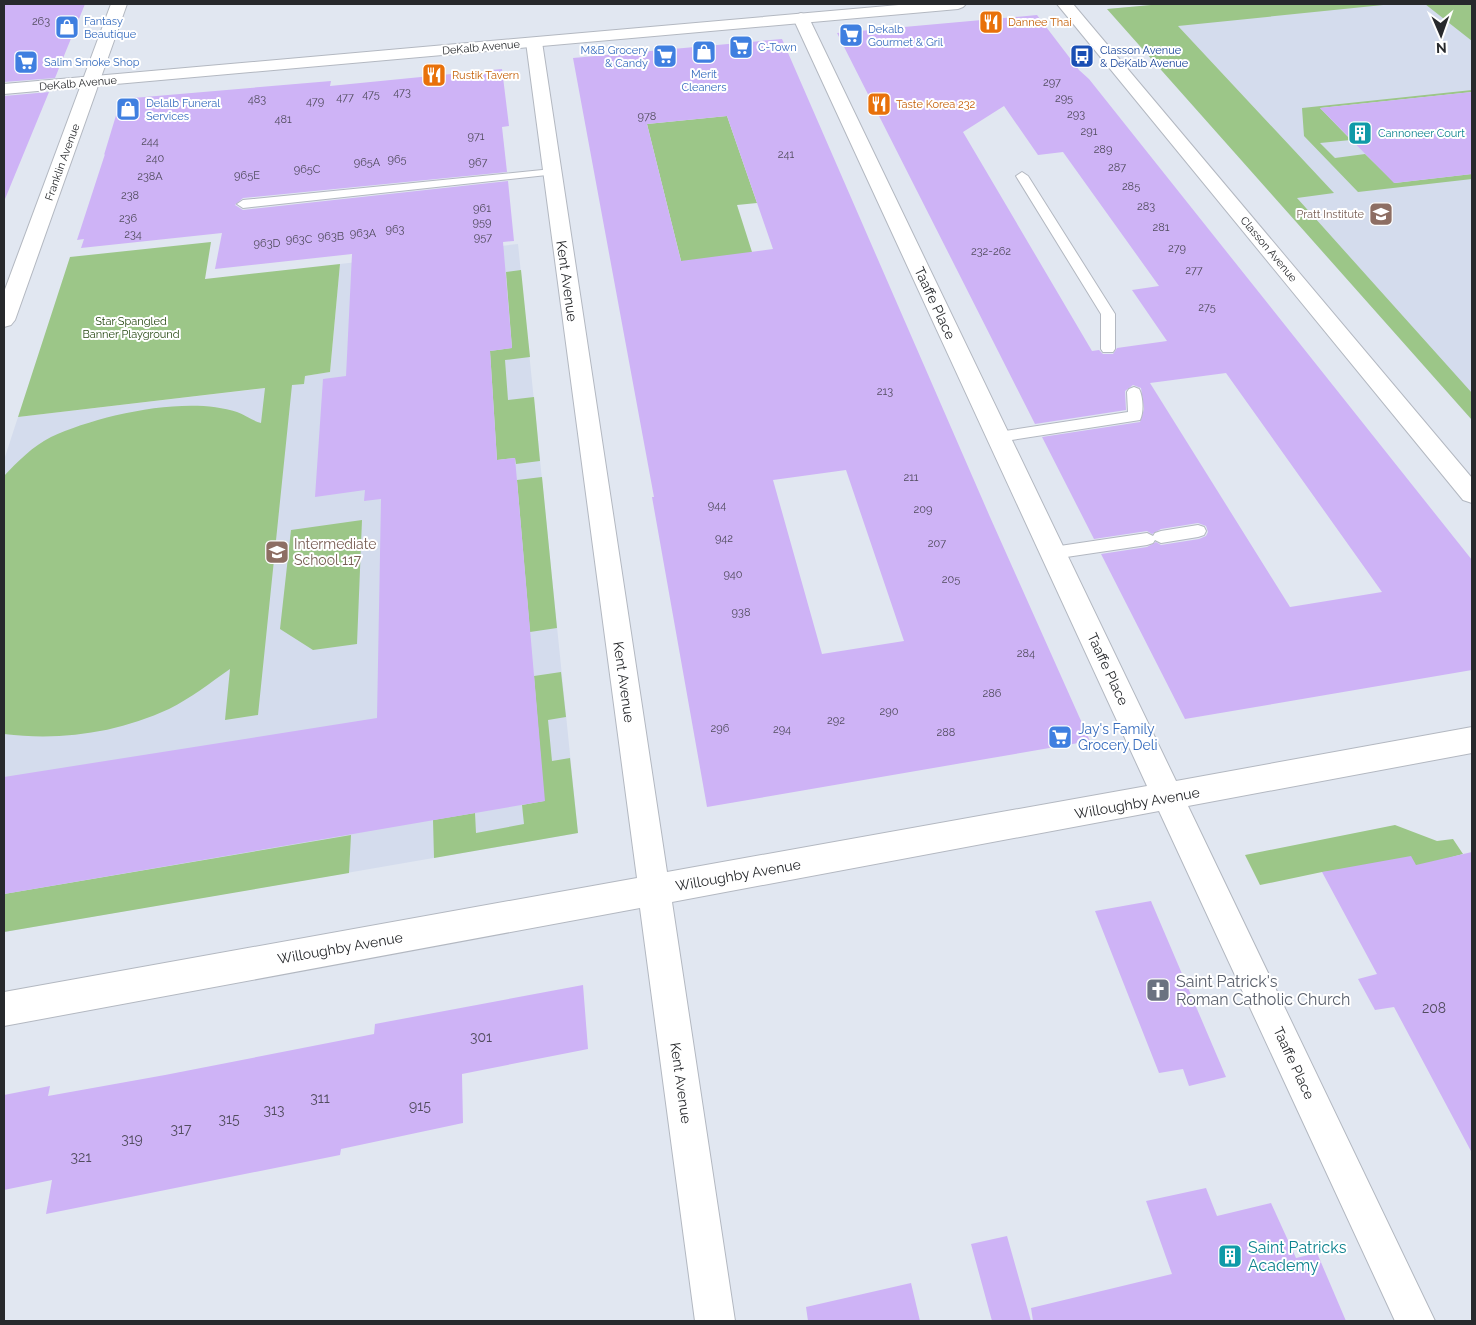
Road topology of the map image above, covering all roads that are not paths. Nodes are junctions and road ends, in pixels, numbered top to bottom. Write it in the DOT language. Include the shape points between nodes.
graph roads {
  1 [pos="119,4"];
  2 [pos="958,4"];
  3 [pos="1065,4"];
  4 [pos="801,18"];
  5 [pos="534,42"];
  6 [pos="92,81"];
  7 [pos="4,89"];
  8 [pos="552,172"];
  9 [pos="1022,176"];
  10 [pos="243,204"];
  11 [pos="4,320"];
  12 [pos="1108,349"];
  13 [pos="1134,392"];
  14 [pos="999,437"];
  15 [pos="1472,494"];
  16 [pos="1198,531"];
  17 [pos="1053,553"];
  18 [pos="1472,740"];
  19 [pos="1168,797"];
  20 [pos="654,891"];
  21 [pos="4,1009"];
  22 [pos="715,1321"];
  23 [pos="1415,1321"];
  1 -- 6 [label="street, Franklin Avenue"];
  2 -- 4 [label="street, DeKalb Avenue"];
  3 -- 15 [label="street, Classon Avenue"];
  4 -- 5 [label="street, DeKalb Avenue"];
  4 -- 14 [label="street, Taaffe Place"];
  5 -- 6 [label="street, DeKalb Avenue"];
  5 -- 8 [label="street, Kent Avenue"];
  6 -- 7 [label="street, DeKalb Avenue"];
  6 -- 11 [label="street, Franklin Avenue"];
  8 -- 10 [label="lane"];
  8 -- 20 [label="street, Kent Avenue"];
  9 -- 12 [label="lane" via="1108,314"];
  13 -- 14 [label="lane" via="1135,416"];
  14 -- 17 [label="street, Taaffe Place"];
  16 -- 17 [label="lane"];
  17 -- 19 [label="street, Taaffe Place"];
  18 -- 19 [label="street, Willoughby Avenue"];
  19 -- 20 [label="street, Willoughby Avenue"];
  19 -- 23 [label="street, Taaffe Place"];
  20 -- 21 [label="street, Willoughby Avenue"];
  20 -- 22 [label="street, Kent Avenue"];
}
